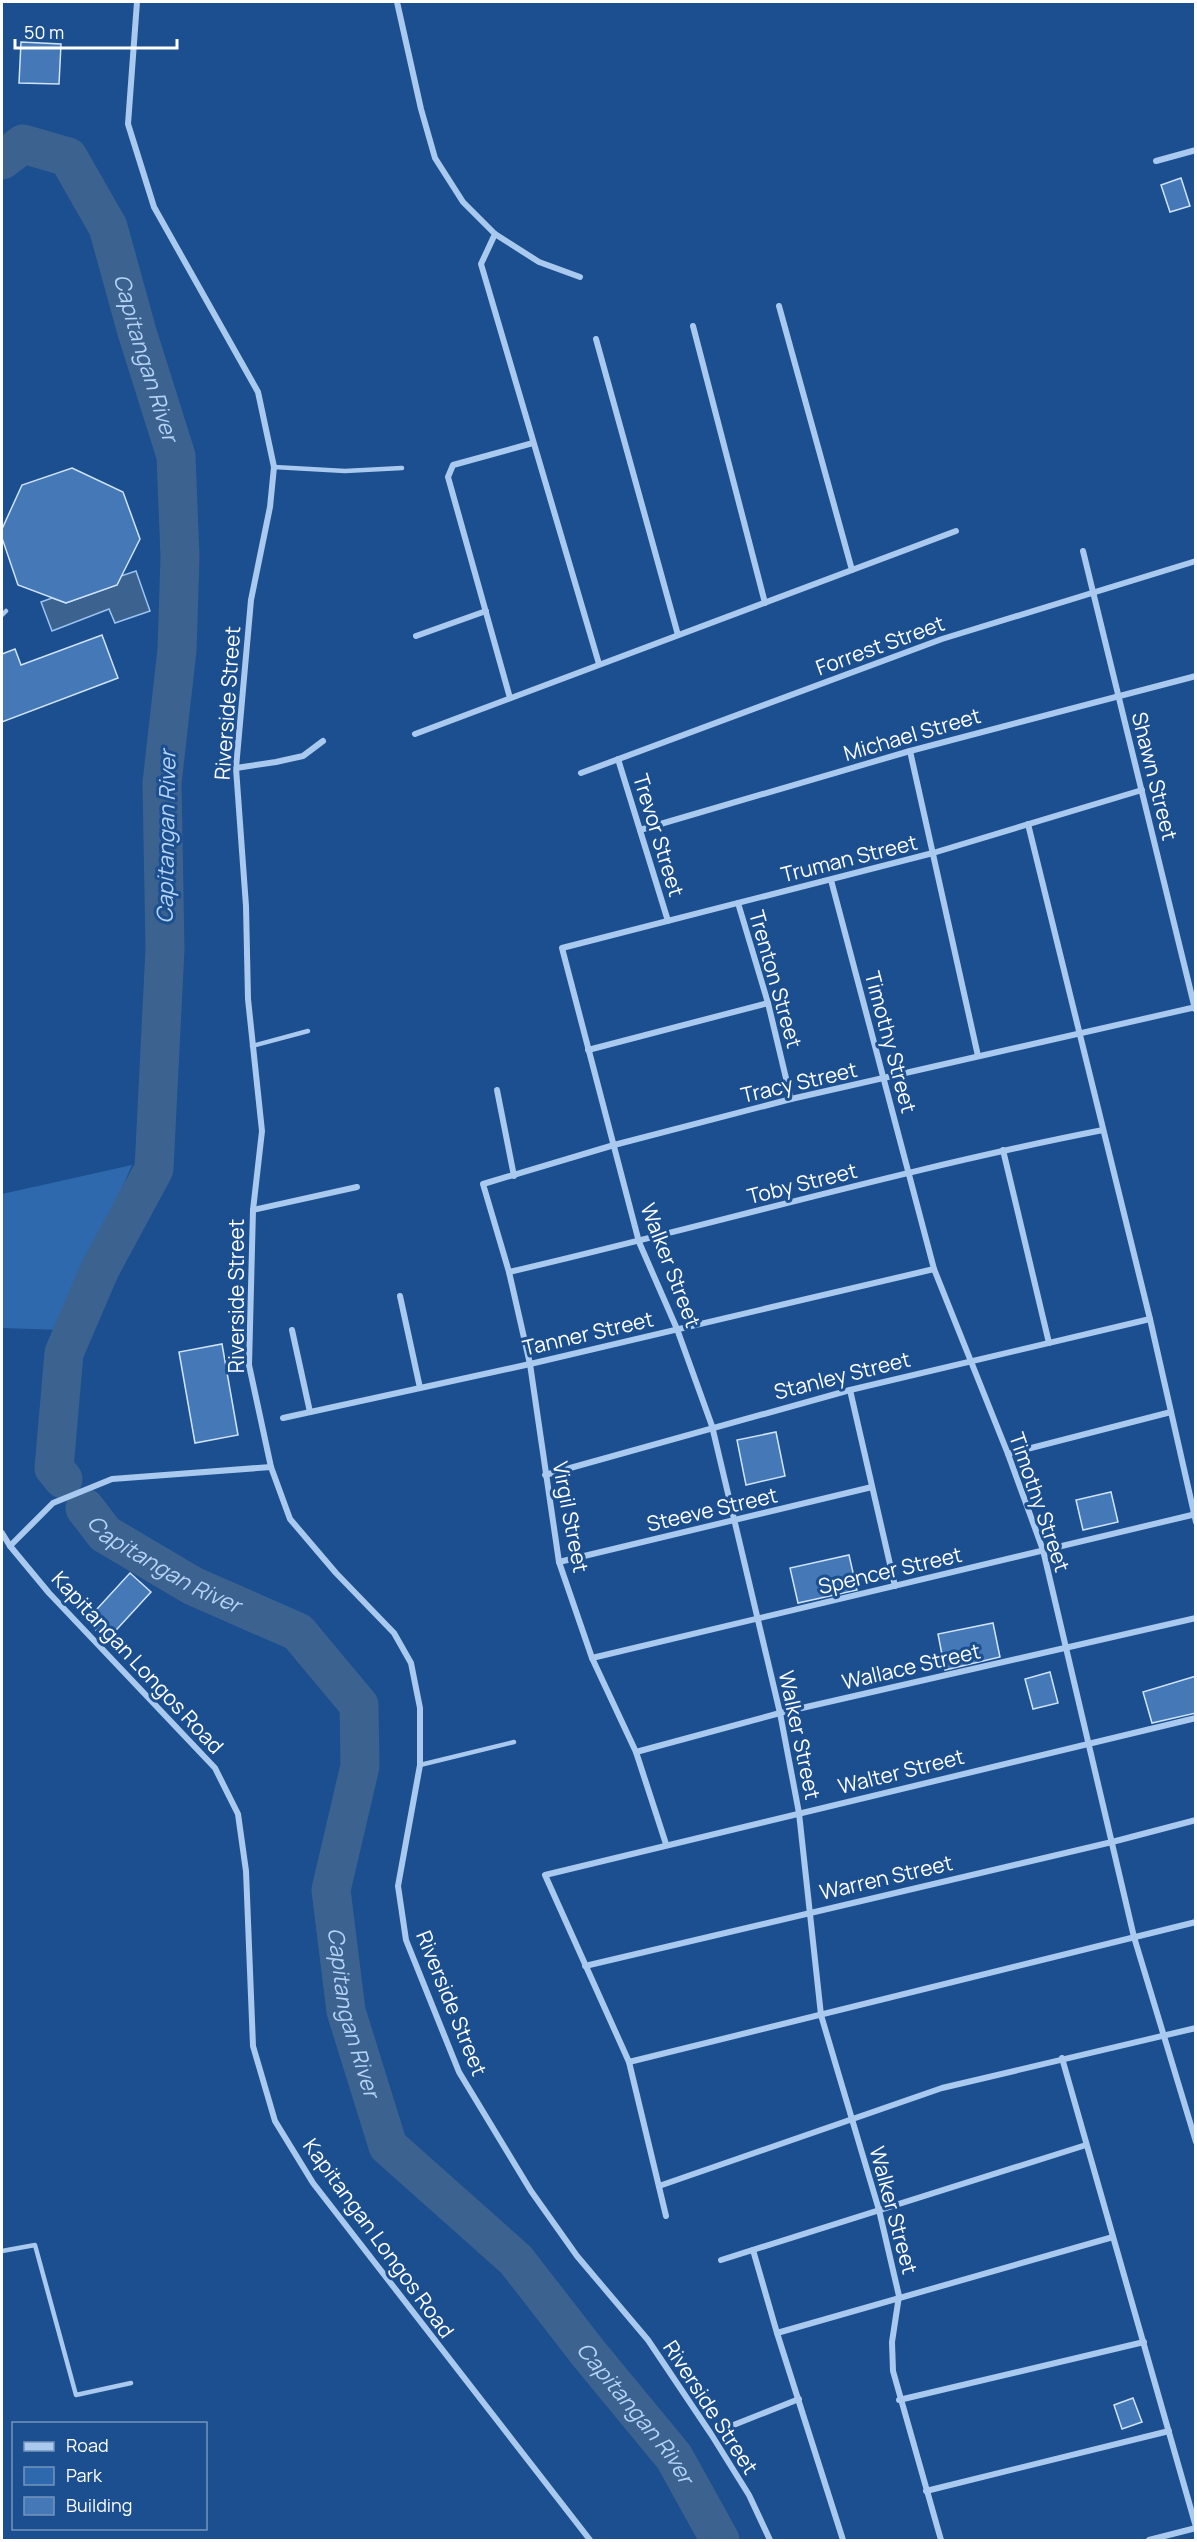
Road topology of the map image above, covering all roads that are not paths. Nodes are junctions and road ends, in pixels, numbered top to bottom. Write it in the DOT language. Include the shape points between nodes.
graph roads {
  1 [pos="137,2"];
  2 [pos="397,2"];
  3 [pos="1196,150"];
  4 [pos="1156,161"];
  5 [pos="495,234"];
  6 [pos="580,277"];
  7 [pos="779,306"];
  8 [pos="693,326"];
  9 [pos="596,339"];
  10 [pos="533,443"];
  11 [pos="274,467"];
  12 [pos="402,468"];
  13 [pos="956,531"];
  14 [pos="1083,551"];
  15 [pos="1196,561"];
  16 [pos="852,570"];
  17 [pos="1093,592"];
  18 [pos="765,603"];
  19 [pos="486,611"];
  20 [pos="678,635"];
  21 [pos="416,636"];
  22 [pos="599,664"];
  23 [pos="1196,676"];
  24 [pos="1118,696"];
  25 [pos="510,698"];
  26 [pos="415,734"];
  27 [pos="323,741"];
  28 [pos="910,751"];
  29 [pos="618,759"];
  30 [pos="236,768"];
  31 [pos="581,773"];
  32 [pos="1142,790"];
  33 [pos="1028,824"];
  34 [pos="640,830"];
  35 [pos="933,853"];
  36 [pos="831,880"];
  37 [pos="738,903"];
  38 [pos="668,921"];
  39 [pos="562,948"];
  40 [pos="768,1003"];
  41 [pos="1195,1008"];
  42 [pos="308,1031"];
  43 [pos="1081,1032"];
  44 [pos="252,1046"];
  45 [pos="588,1050"];
  46 [pos="978,1056"];
  47 [pos="884,1080"];
  48 [pos="497,1090"];
  49 [pos="791,1099"];
  50 [pos="1103,1130"];
  51 [pos="614,1144"];
  52 [pos="1003,1150"];
  53 [pos="908,1173"];
  54 [pos="514,1176"];
  55 [pos="483,1184"];
  56 [pos="357,1187"];
  57 [pos="253,1210"];
  58 [pos="639,1242"];
  59 [pos="934,1269"];
  60 [pos="509,1272"];
  61 [pos="400,1296"];
  62 [pos="1150,1319"];
  63 [pos="677,1329"];
  64 [pos="292,1330"];
  65 [pos="1049,1343"];
  66 [pos="969,1360"];
  67 [pos="530,1364"];
  68 [pos="420,1388"];
  69 [pos="850,1390"];
  70 [pos="310,1412"];
  71 [pos="1170,1412"];
  72 [pos="283,1418"];
  73 [pos="712,1426"];
  74 [pos="1008,1454"];
  75 [pos="271,1467"];
  76 [pos="545,1475"];
  77 [pos="872,1487"];
  78 [pos="1195,1514"];
  79 [pos="733,1522"];
  80 [pos="1196,1522"];
  81 [pos="2,1533"];
  82 [pos="10,1546"];
  83 [pos="1043,1550"];
  84 [pos="559,1562"];
  85 [pos="894,1586"];
  86 [pos="1196,1618"];
  87 [pos="756,1619"];
  88 [pos="1064,1648"];
  89 [pos="592,1658"];
  90 [pos="780,1713"];
  91 [pos="1196,1718"];
  92 [pos="514,1742"];
  93 [pos="1088,1743"];
  94 [pos="636,1752"];
  95 [pos="420,1765"];
  96 [pos="799,1813"];
  97 [pos="1196,1820"];
  98 [pos="1112,1842"];
  99 [pos="666,1844"];
  100 [pos="809,1912"];
  101 [pos="1196,1922"];
  102 [pos="1134,1937"];
  103 [pos="585,1966"];
  104 [pos="821,2015"];
  105 [pos="1196,2028"];
  106 [pos="1166,2037"];
  107 [pos="1062,2058"];
  108 [pos="629,2062"];
  109 [pos="852,2118"];
  110 [pos="1196,2142"];
  111 [pos="1086,2145"];
  112 [pos="659,2186"];
  113 [pos="879,2210"];
  114 [pos="666,2216"];
  115 [pos="1113,2237"];
  116 [pos="753,2250"];
  117 [pos="2,2251"];
  118 [pos="721,2260"];
  119 [pos="900,2296"];
  120 [pos="777,2332"];
  121 [pos="1144,2342"];
  122 [pos="131,2383"];
  123 [pos="798,2399"];
  124 [pos="899,2400"];
  125 [pos="731,2426"];
  126 [pos="1169,2431"];
  127 [pos="926,2491"];
  128 [pos="1196,2527"];
  129 [pos="590,2541"];
  130 [pos="770,2541"];
  131 [pos="843,2541"];
  132 [pos="940,2541"];
  133 [pos="1149,2541"];
  1 -- 11 [label="street, Riverside Street" via="128,124 154,207 258,392"];
  2 -- 5 [label="street" via="435,158 463,202"];
  3 -- 4 [label="street"];
  5 -- 6 [label="street" via="540,262"];
  5 -- 10 [label="street" via="481,264"];
  7 -- 16 [label="street"];
  8 -- 18 [label="street"];
  9 -- 20 [label="street"];
  10 -- 19 [label="street" via="453,465 448,477"];
  10 -- 22 [label="street"];
  11 -- 12 [label="lane" via="345,471"];
  11 -- 30 [label="street, Riverside Street" via="251,600"];
  13 -- 16 [label="street"];
  14 -- 17 [label="street, Shawn Street"];
  15 -- 17 [label="street, Forrest Street"];
  16 -- 18 [label="street"];
  17 -- 24 [label="street, Shawn Street"];
  17 -- 29 [label="street, Forrest Street" via="942,639"];
  18 -- 20 [label="street"];
  19 -- 21 [label="street"];
  19 -- 25 [label="street"];
  20 -- 22 [label="street"];
  22 -- 25 [label="street"];
  23 -- 24 [label="street, Michael Street"];
  24 -- 28 [label="street, Michael Street"];
  24 -- 32 [label="street, Shawn Street"];
  25 -- 26 [label="street"];
  27 -- 30 [label="street" via="303,756"];
  28 -- 34 [label="street, Michael Street"];
  28 -- 35 [label="street"];
  29 -- 31 [label="street, Forrest Street"];
  29 -- 34 [label="street, Trevor Street"];
  30 -- 44 [label="street, Riverside Street"];
  32 -- 33 [label="street, Truman Street"];
  32 -- 41 [label="street, Shawn Street"];
  33 -- 35 [label="street, Truman Street"];
  33 -- 43 [label="street"];
  34 -- 38 [label="street, Trevor Street"];
  35 -- 36 [label="street, Truman Street"];
  35 -- 46 [label="street"];
  36 -- 37 [label="street, Truman Street"];
  36 -- 47 [label="street, Timothy Street"];
  37 -- 38 [label="street, Truman Street"];
  37 -- 40 [label="street, Trenton Street"];
  38 -- 39 [label="street, Truman Street"];
  39 -- 45 [label="street, Walker Street"];
  40 -- 45 [label="street"];
  40 -- 49 [label="street, Trenton Street"];
  41 -- 43 [label="street, Tracy Street"];
  42 -- 44 [label="lane"];
  43 -- 46 [label="street, Tracy Street"];
  43 -- 50 [label="street"];
  44 -- 57 [label="street, Riverside Street" via="261,1131"];
  45 -- 51 [label="street, Walker Street"];
  46 -- 47 [label="street, Tracy Street"];
  47 -- 49 [label="street, Tracy Street"];
  47 -- 53 [label="street, Timothy Street"];
  48 -- 54 [label="street"];
  49 -- 51 [label="street, Tracy Street"];
  50 -- 52 [label="street, Toby Street"];
  50 -- 62 [label="street"];
  51 -- 54 [label="street, Tracy Street"];
  51 -- 58 [label="street, Walker Street"];
  52 -- 53 [label="street, Toby Street"];
  52 -- 65 [label="street"];
  53 -- 58 [label="street, Toby Street"];
  53 -- 59 [label="street, Timothy Street"];
  54 -- 55 [label="street, Tracy Street"];
  55 -- 60 [label="street, Virgil Street"];
  56 -- 57 [label="street"];
  57 -- 75 [label="street, Riverside Street" via="249,1365"];
  58 -- 60 [label="street, Toby Street"];
  58 -- 63 [label="street, Walker Street"];
  59 -- 63 [label="street, Tanner Street"];
  59 -- 66 [label="street, Timothy Street"];
  60 -- 67 [label="street, Virgil Street"];
  61 -- 68 [label="street"];
  62 -- 65 [label="street, Stanley Street"];
  62 -- 71 [label="street"];
  63 -- 67 [label="street, Tanner Street"];
  63 -- 73 [label="street, Walker Street"];
  64 -- 70 [label="street"];
  65 -- 66 [label="street, Stanley Street"];
  66 -- 69 [label="street, Stanley Street"];
  66 -- 74 [label="street, Timothy Street"];
  67 -- 68 [label="street, Tanner Street"];
  67 -- 76 [label="street, Virgil Street"];
  68 -- 70 [label="street, Tanner Street"];
  69 -- 73 [label="street, Stanley Street"];
  69 -- 77 [label="street"];
  70 -- 72 [label="street, Tanner Street"];
  71 -- 74 [label="street"];
  71 -- 78 [label="street"];
  73 -- 76 [label="street, Stanley Street"];
  73 -- 79 [label="street, Walker Street"];
  74 -- 83 [label="street, Timothy Street"];
  75 -- 82 [label="street" via="112,1479 53,1503"];
  75 -- 95 [label="street, Riverside Street" via="290,1519 394,1633 411,1663 420,1708"];
  76 -- 84 [label="street, Virgil Street"];
  77 -- 79 [label="street, Steeve Street"];
  77 -- 85 [label="street"];
  78 -- 80 [label="street"];
  78 -- 83 [label="street, Spencer Street"];
  79 -- 84 [label="street, Steeve Street"];
  79 -- 87 [label="street, Walker Street"];
  81 -- 82 [label="street, Kapitangan Longos Road"];
  82 -- 129 [label="street, Kapitangan Longos Road" via="49,1593 215,1768 238,1814 247,1882 253,2046 275,2121 313,2184"];
  83 -- 85 [label="street, Spencer Street"];
  83 -- 88 [label="street, Timothy Street"];
  84 -- 89 [label="street, Virgil Street"];
  85 -- 87 [label="street, Spencer Street"];
  86 -- 88 [label="street, Wallace Street"];
  87 -- 89 [label="street, Spencer Street"];
  87 -- 90 [label="street, Walker Street"];
  88 -- 90 [label="street, Wallace Street"];
  88 -- 93 [label="street, Timothy Street"];
  89 -- 94 [label="street, Virgil Street"];
  90 -- 94 [label="street, Wallace Street"];
  90 -- 96 [label="street, Walker Street"];
  91 -- 93 [label="street, Walter Street"];
  92 -- 95 [label="lane"];
  93 -- 96 [label="street, Walter Street"];
  93 -- 98 [label="street, Timothy Street"];
  94 -- 99 [label="street, Virgil Street"];
  95 -- 130 [label="street, Riverside Street" via="398,1886 406,1940 459,2072 531,2192 577,2256 648,2340 711,2434 749,2495"];
  96 -- 99 [label="street, Walter Street"];
  96 -- 100 [label="street, Walker Street"];
  97 -- 98 [label="street, Warren Street"];
  98 -- 100 [label="street, Warren Street"];
  98 -- 102 [label="street, Timothy Street"];
  99 -- 103 [label="street, Walter Street" via="546,1875"];
  100 -- 103 [label="street, Warren Street"];
  100 -- 104 [label="street, Walker Street"];
  101 -- 102 [label="street"];
  102 -- 104 [label="street"];
  102 -- 106 [label="street, Timothy Street"];
  103 -- 108 [label="street"];
  104 -- 108 [label="street"];
  104 -- 109 [label="street, Walker Street"];
  105 -- 106 [label="street"];
  106 -- 107 [label="street"];
  106 -- 110 [label="street, Timothy Street"];
  107 -- 109 [label="street" via="942,2088"];
  107 -- 111 [label="street"];
  108 -- 112 [label="street"];
  109 -- 112 [label="street"];
  109 -- 113 [label="street, Walker Street"];
  111 -- 113 [label="street"];
  111 -- 115 [label="street"];
  112 -- 114 [label="street"];
  113 -- 116 [label="street"];
  113 -- 119 [label="street, Walker Street"];
  115 -- 119 [label="street"];
  115 -- 121 [label="street"];
  116 -- 118 [label="street"];
  116 -- 120 [label="street"];
  117 -- 122 [label="lane" via="35,2245 76,2394"];
  119 -- 120 [label="street"];
  119 -- 124 [label="street, Walker Street" via="891,2359"];
  120 -- 123 [label="street"];
  121 -- 124 [label="street"];
  121 -- 126 [label="street"];
  123 -- 125 [label="street"];
  123 -- 131 [label="street"];
  124 -- 127 [label="street, Walker Street"];
  126 -- 127 [label="street"];
  126 -- 128 [label="street"];
  127 -- 132 [label="street, Walker Street"];
  128 -- 133 [label="street"];
}
